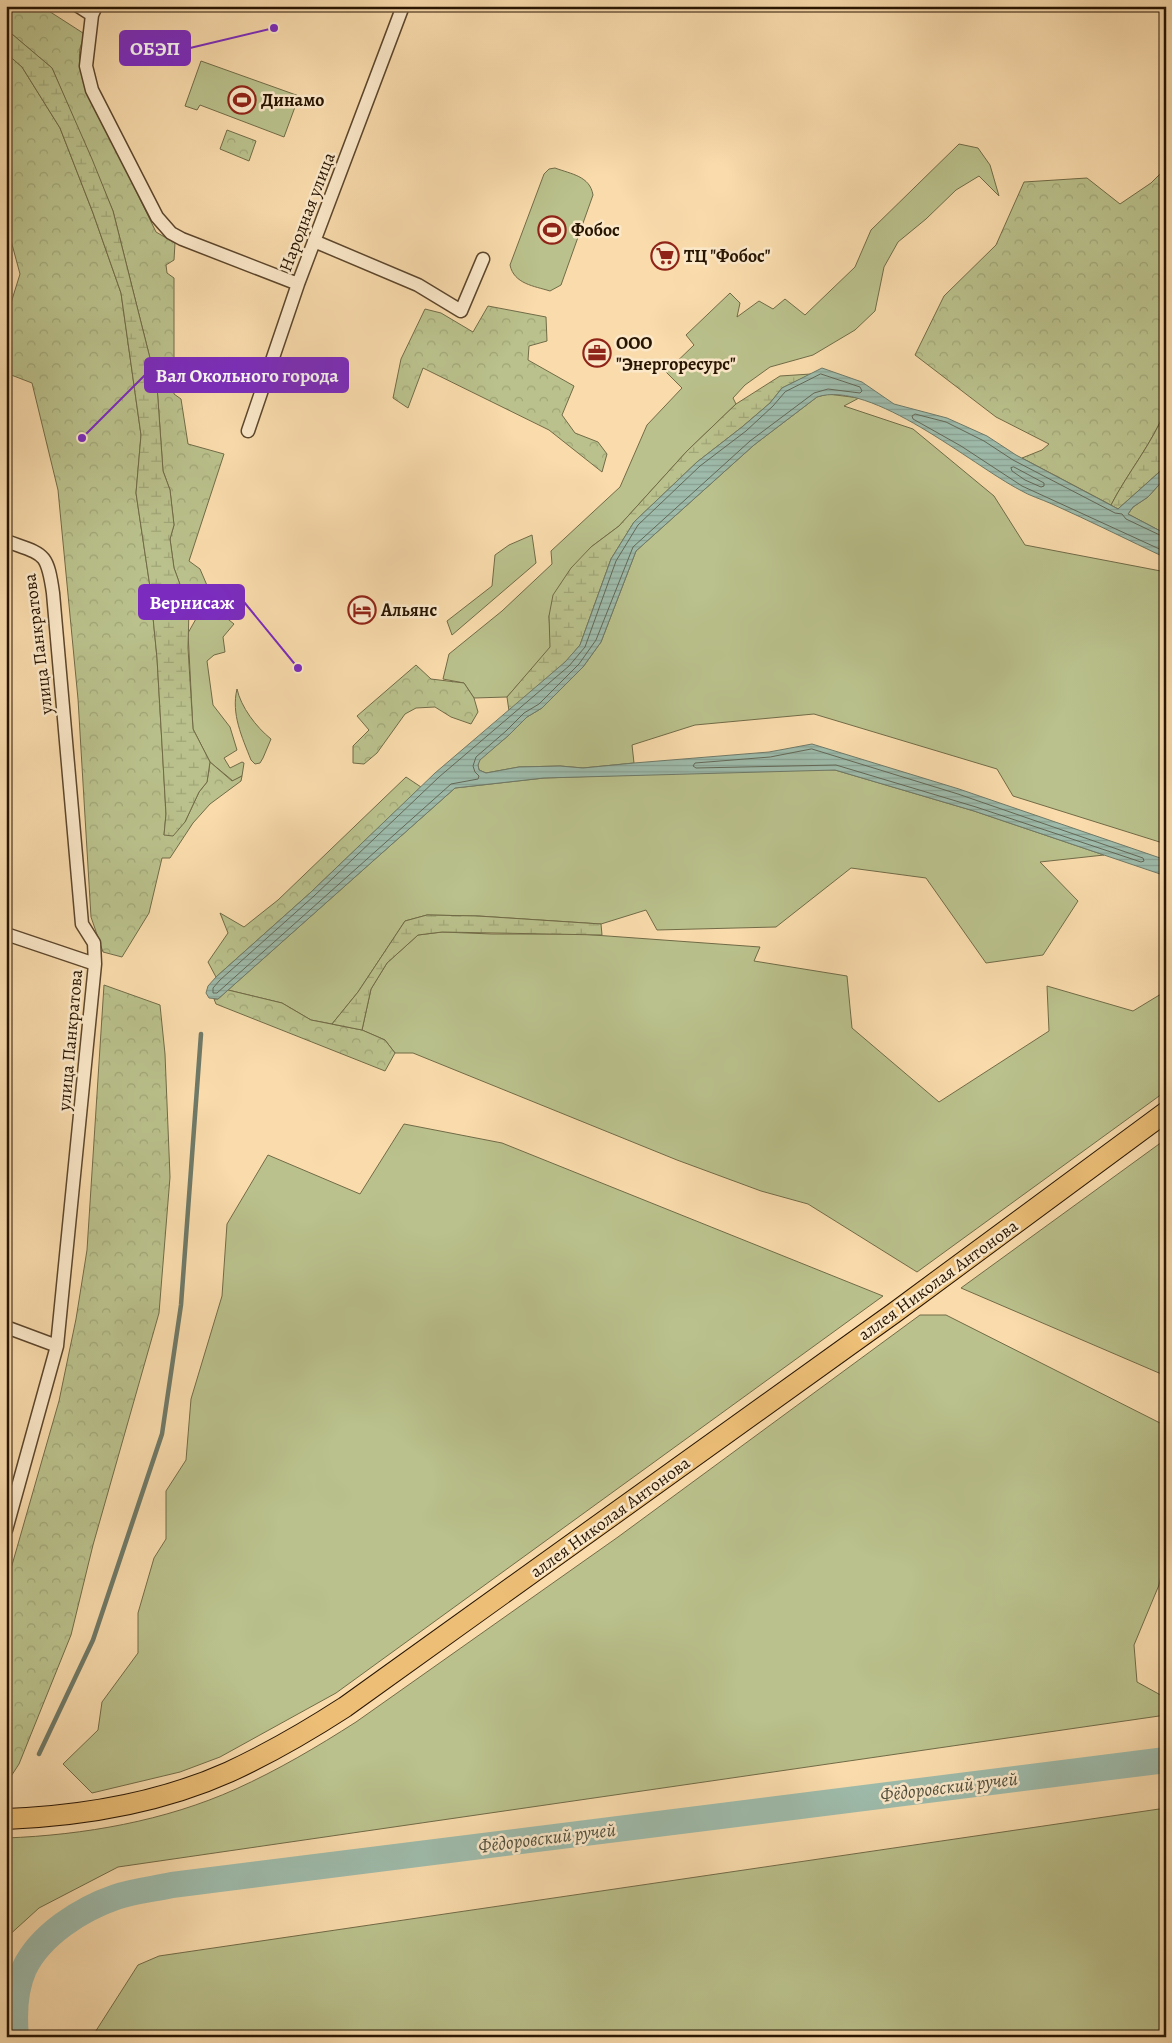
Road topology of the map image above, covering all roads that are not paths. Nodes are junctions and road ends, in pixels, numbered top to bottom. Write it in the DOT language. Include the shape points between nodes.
graph roads {
  1 [pos="78,6"];
  2 [pos="403,6"];
  3 [pos="93,14"];
  4 [pos="314,242"];
  5 [pos="483,259"];
  6 [pos="298,284"];
  7 [pos="248,431"];
  8 [pos="6,541"];
  9 [pos="6,934"];
  10 [pos="95,964"];
  11 [pos="1166,1112"];
  12 [pos="6,1327"];
  13 [pos="58,1346"];
  14 [pos="6,1530"];
  15 [pos="6,1819"];
  1 -- 3 [label="street"];
  2 -- 4 [label="street, Народная улица"];
  3 -- 6 [label="street" via="86,66 92,90 157,217 171,233 182,239"];
  4 -- 5 [label="street" via="418,285 461,311"];
  4 -- 6 [label="street, Народная улица"];
  6 -- 7 [label="street, Народная улица"];
  8 -- 10 [label="street, улица Панкратова" via="39,553 50,567 82,924 94,943"];
  9 -- 10 [label="street"];
  10 -- 13 [label="street, улица Панкратова"];
  11 -- 15 [label="main road, аллея Николая Антонова" via="894,1313 345,1707 304,1733 227,1773 185,1788 96,1810 54,1817"];
  12 -- 13 [label="street"];
  13 -- 14 [label="street, улица Панкратова"];
}
